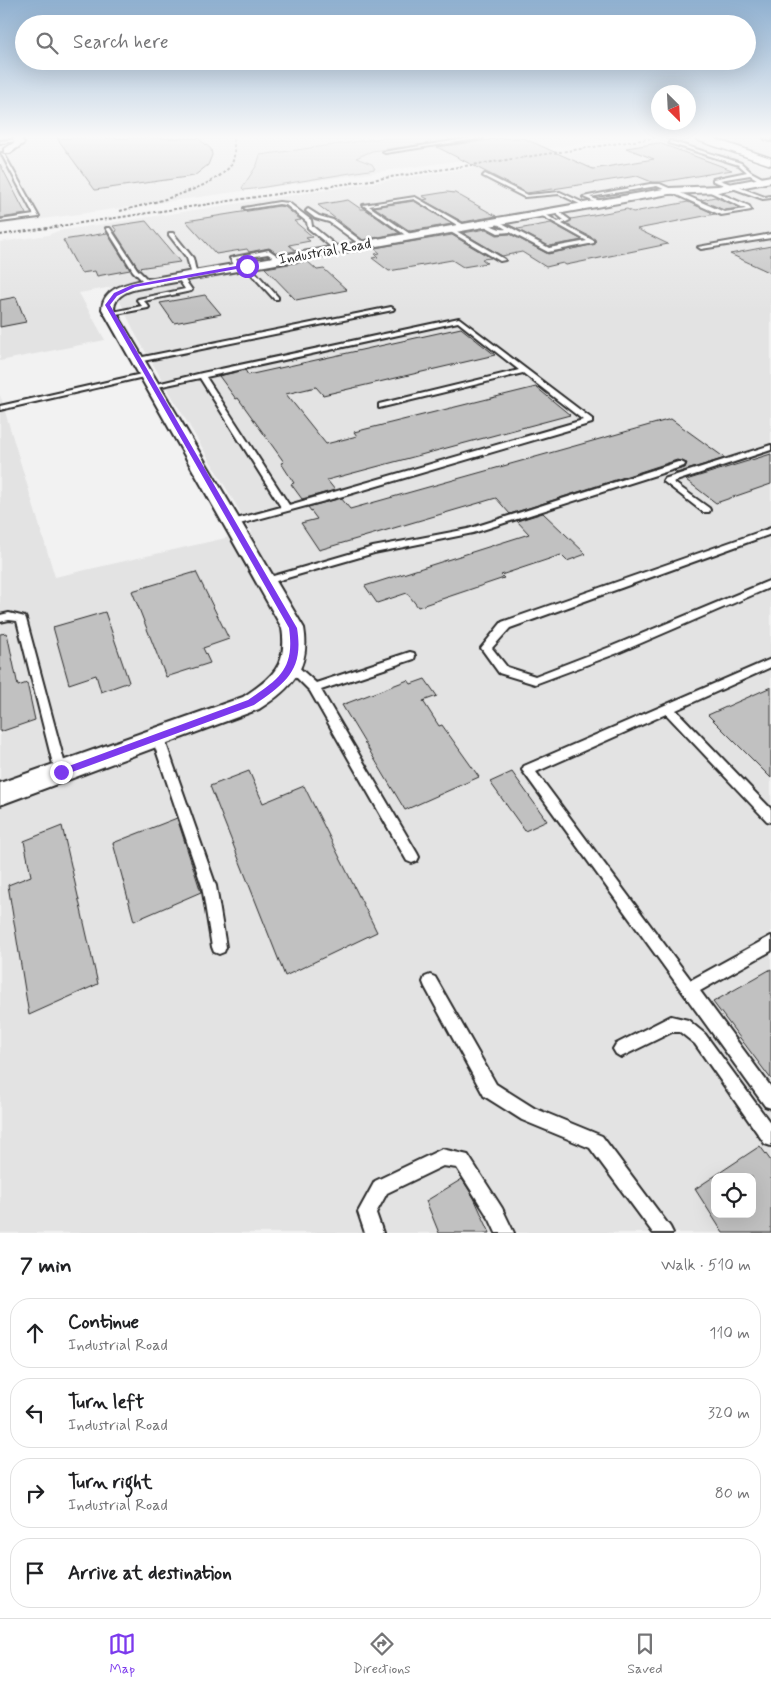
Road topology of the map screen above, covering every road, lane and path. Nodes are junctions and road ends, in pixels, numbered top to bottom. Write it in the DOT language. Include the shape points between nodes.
graph roads {
  1 [pos="26,196"];
  2 [pos="565,196"];
  3 [pos="646,196"];
  4 [pos="681,196"];
  5 [pos="722,196"];
  6 [pos="594,205"];
  7 [pos="246,208"];
  8 [pos="308,210"];
  9 [pos="552,216"];
  10 [pos="0,221"];
  11 [pos="490,223"];
  12 [pos="457,228"];
  13 [pos="108,229"];
  14 [pos="511,230"];
  15 [pos="171,234"];
  16 [pos="411,236"];
  17 [pos="771,236"];
  18 [pos="364,245"];
  19 [pos="701,247"];
  20 [pos="338,250"];
  21 [pos="502,260"];
  22 [pos="243,266"];
  23 [pos="188,276"];
  24 [pos="148,283"];
  25 [pos="276,298"];
  26 [pos="391,309"];
  27 [pos="111,314"];
  28 [pos="138,360"];
  29 [pos="525,371"];
  30 [pos="202,375"];
  31 [pos="150,380"];
  32 [pos="382,406"];
  33 [pos="0,408"];
  34 [pos="771,447"];
  35 [pos="681,464"];
  36 [pos="286,508"];
  37 [pos="706,510"];
  38 [pos="232,522"];
  39 [pos="771,531"];
  40 [pos="266,581"];
  41 [pos="771,583"];
  42 [pos="0,619"];
  43 [pos="410,656"];
  44 [pos="771,663"];
  45 [pos="290,666"];
  46 [pos="314,688"];
  47 [pos="667,708"];
  48 [pos="158,738"];
  49 [pos="61,772"];
  50 [pos="0,794"];
  51 [pos="771,817"];
  52 [pos="412,857"];
  53 [pos="771,943"];
  54 [pos="219,947"];
  55 [pos="430,982"];
  56 [pos="689,989"];
  57 [pos="621,1049"];
  58 [pos="771,1100"];
  59 [pos="771,1138"];
  60 [pos="374,1233"];
  61 [pos="505,1233"];
  62 [pos="664,1233"];
  1 -- 10 [label="lane" via="37,216"];
  2 -- 6 [label="lane"];
  3 -- 6 [label="street, Industrial Road"];
  4 -- 5 [label="lane" via="723,214 749,210 747,206"];
  6 -- 9 [label="street, Industrial Road"];
  7 -- 20 [label="lane" via="287,204"];
  8 -- 18 [label="lane" via="317,217 331,220"];
  9 -- 11 [label="street, Industrial Road"];
  9 -- 14 [label="lane" via="592,242 548,250"];
  11 -- 12 [label="street, Industrial Road"];
  11 -- 14 [label="lane"];
  11 -- 14 [label="lane" via="500,232"];
  12 -- 16 [label="street, Industrial Road"];
  12 -- 16 [label="lane" via="416,198 365,205"];
  12 -- 21 [label="lane"];
  13 -- 24 [label="lane" via="135,270"];
  15 -- 23 [label="lane" via="190,258"];
  16 -- 18 [label="street, Industrial Road"];
  17 -- 19 [label="lane"];
  18 -- 20 [label="street, Industrial Road"];
  20 -- 22 [label="street, Industrial Road"];
  22 -- 23 [label="street, Industrial Road"];
  22 -- 25 [label="lane"];
  23 -- 24 [label="street, Industrial Road"];
  23 -- 27 [label="lane" via="189,290 140,300 146,307"];
  24 -- 27 [label="street, Industrial Road" via="115,294 108,305"];
  26 -- 28 [label="lane"];
  27 -- 28 [label="street"];
  28 -- 31 [label="street"];
  29 -- 30 [label="lane" via="460,320"];
  29 -- 32 [label="lane"];
  29 -- 36 [label="lane" via="589,420"];
  30 -- 31 [label="lane"];
  30 -- 36 [label="lane"];
  31 -- 33 [label="lane"];
  31 -- 38 [label="street"];
  34 -- 37 [label="lane" via="667,481"];
  35 -- 40 [label="lane" via="470,531 373,550"];
  36 -- 38 [label="lane"];
  38 -- 40 [label="street"];
  39 -- 41 [label="lane" via="506,625 486,648 503,670 535,680"];
  40 -- 45 [label="street" via="293,628 296,646"];
  42 -- 49 [label="lane" via="9,616 21,618"];
  43 -- 46 [label="lane"];
  44 -- 47 [label="lane"];
  45 -- 46 [label="lane"];
  45 -- 48 [label="street" via="277,685 251,703"];
  46 -- 52 [label="lane"];
  47 -- 51 [label="lane"];
  47 -- 56 [label="lane" via="528,770"];
  48 -- 49 [label="street"];
  48 -- 54 [label="lane" via="209,886"];
  49 -- 50 [label="street"];
  53 -- 56 [label="lane"];
  55 -- 62 [label="lane" via="490,1090 528,1114 596,1142"];
  56 -- 58 [label="lane"];
  57 -- 59 [label="lane" via="670,1024 683,1025 700,1039"];
  60 -- 61 [label="lane" via="367,1212 381,1187 442,1157 462,1161"];
}
